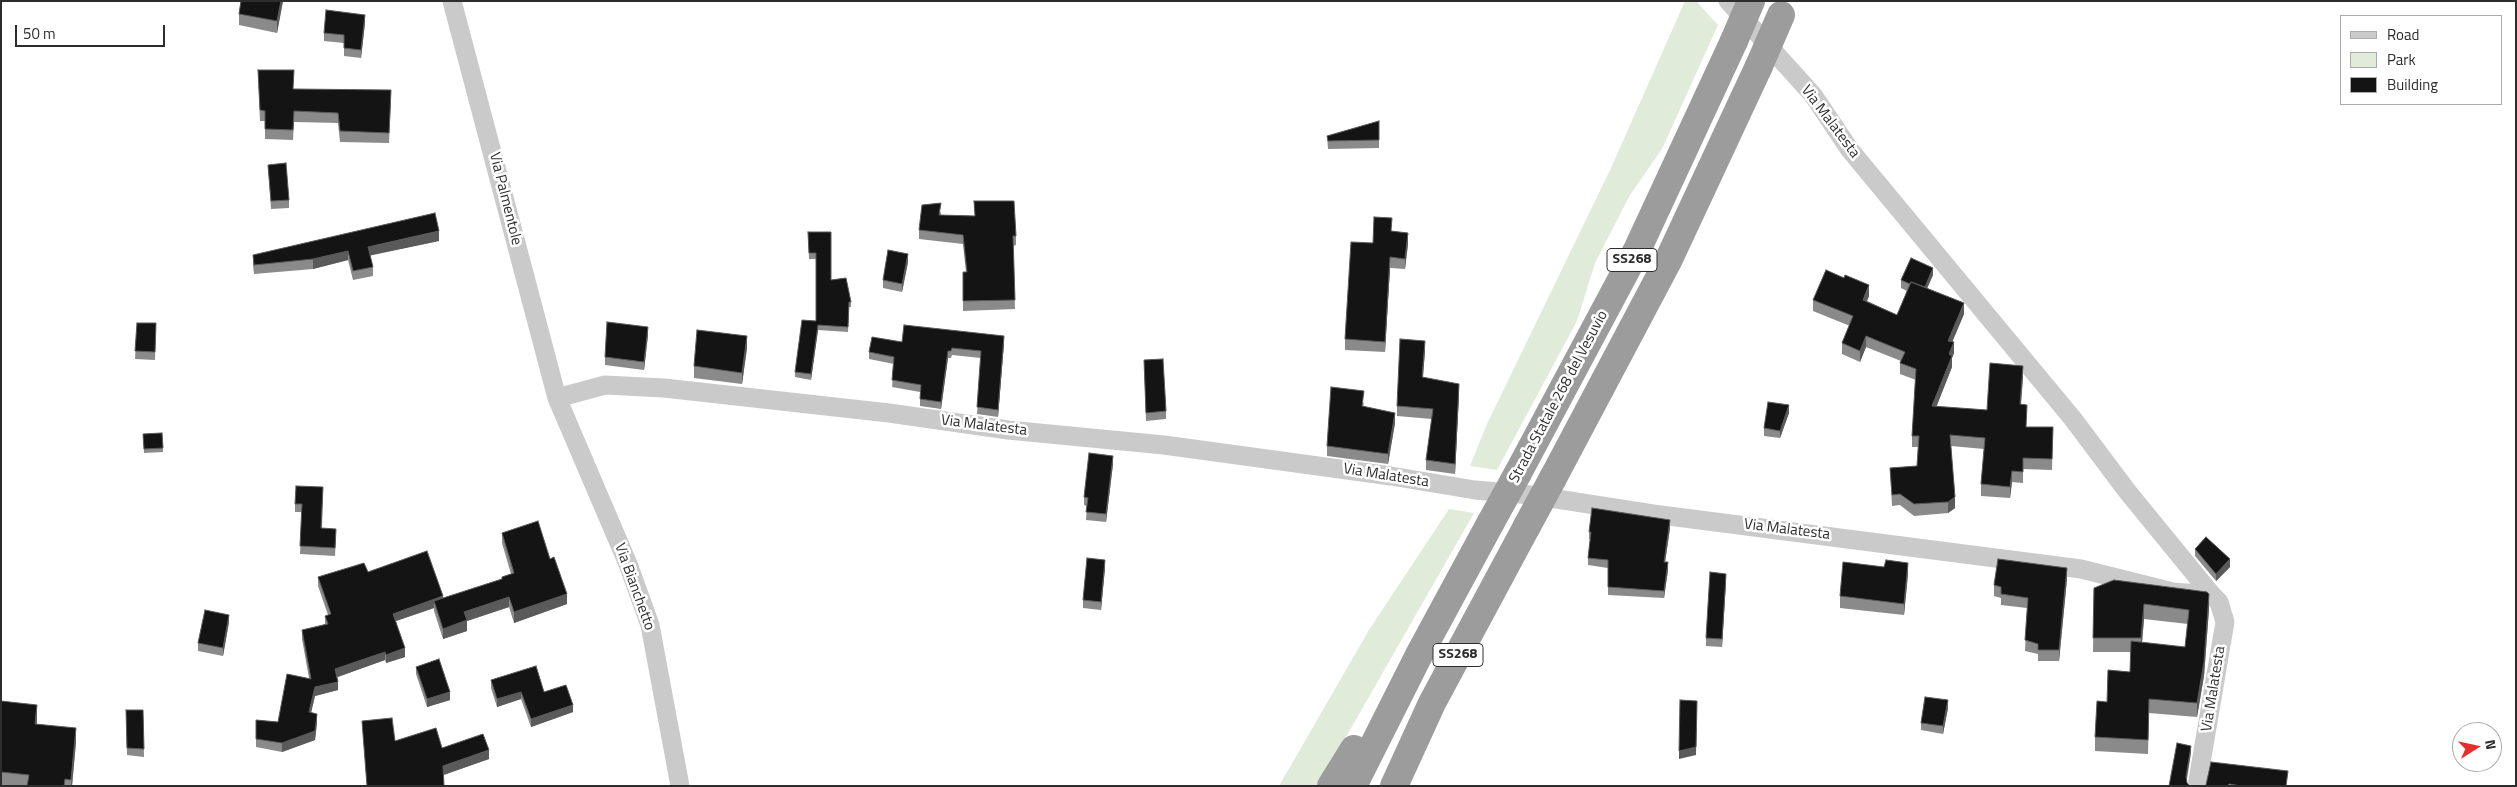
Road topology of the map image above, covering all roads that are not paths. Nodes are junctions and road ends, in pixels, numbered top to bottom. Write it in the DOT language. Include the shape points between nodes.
graph roads {
  1 [pos="452,1"];
  2 [pos="1728,1"];
  3 [pos="1751,1"];
  4 [pos="1784,8"];
  5 [pos="557,398"];
  6 [pos="2212,595"];
  7 [pos="1419,655"];
  8 [pos="680,786"];
  9 [pos="1331,786"];
  10 [pos="1353,786"];
  11 [pos="1394,786"];
  12 [pos="2197,786"];
  1 -- 5 [label="street, Via Palmentole"];
  2 -- 6 [label="street, Via Malatesta" via="1812,95 1850,150 2073,419"];
  3 -- 7 [label="highway, Strada Statale 268 del Vesuvio / SS268, bridge" via="1638,248"];
  4 -- 11 [label="highway, SS268, bridge" via="1668,261 1432,703"];
  5 -- 6 [label="street, Via Malatesta" via="605,385 664,388 1008,430 1164,445 1475,490 1531,494 1653,514 2081,568 2173,592"];
  5 -- 8 [label="street, Via Bianchetto" via="628,564 650,625"];
  6 -- 12 [label="street, Via Malatesta" via="2219,602 2225,622"];
  7 -- 9 [label="highway" via="1375,716"];
  7 -- 10 [label="highway, Strada Statale 268 del Vesuvio / SS268"];
}
